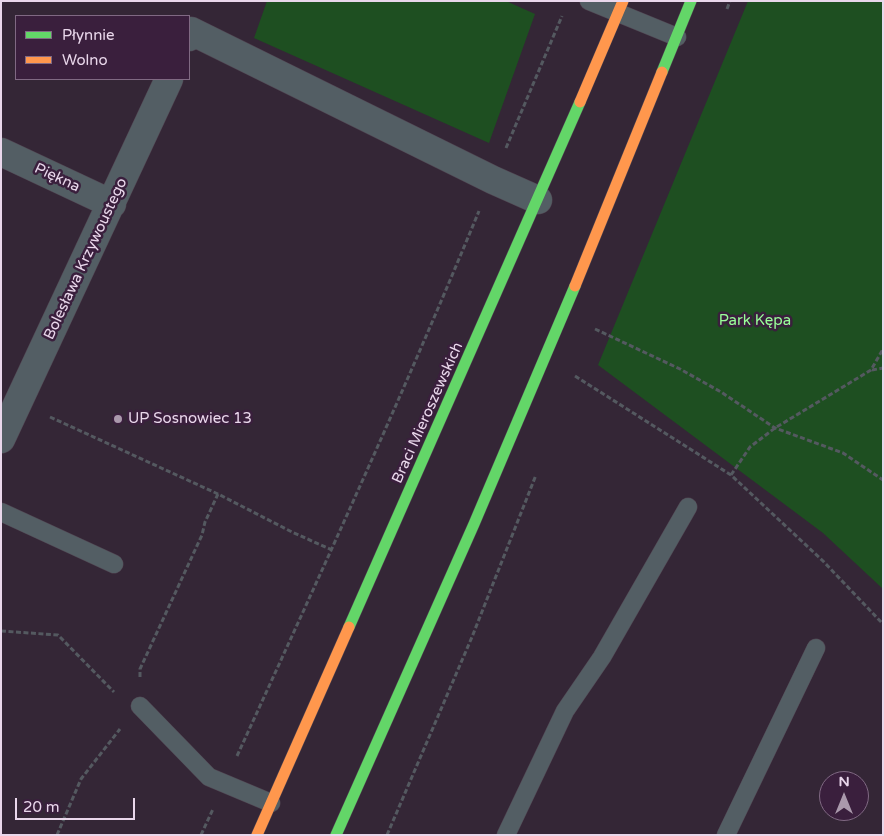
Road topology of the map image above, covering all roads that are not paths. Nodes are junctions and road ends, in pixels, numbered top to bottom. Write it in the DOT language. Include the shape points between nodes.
graph roads {
  1 [pos="589,1"];
  2 [pos="692,1"];
  3 [pos="620,7"];
  4 [pos="190,34"];
  5 [pos="677,38"];
  6 [pos="170,80"];
  7 [pos="1,152"];
  8 [pos="538,200"];
  9 [pos="112,204"];
  10 [pos="1,439"];
  11 [pos="688,507"];
  12 [pos="1,512"];
  13 [pos="114,564"];
  14 [pos="816,648"];
  15 [pos="140,706"];
  16 [pos="271,803"];
  17 [pos="257,835"];
  18 [pos="336,835"];
  19 [pos="506,835"];
  20 [pos="726,835"];
  1 -- 3 [label="lane"];
  2 -- 5 [label="main road"];
  3 -- 5 [label="lane"];
  3 -- 8 [label="main road, Braci Mieroszewskich"];
  4 -- 8 [label="street" via="191,32"];
  5 -- 18 [label="main road" via="441,602"];
  6 -- 9 [label="street, Bolesława Krzywoustego"];
  7 -- 9 [label="street, Piękna"];
  8 -- 16 [label="main road, Braci Mieroszewskich"];
  9 -- 10 [label="street, Bolesława Krzywoustego"];
  11 -- 19 [label="lane" via="602,657 565,711"];
  12 -- 13 [label="lane"];
  14 -- 20 [label="lane"];
  15 -- 16 [label="lane" via="209,777"];
  16 -- 17 [label="main road, Braci Mieroszewskich"];
}
